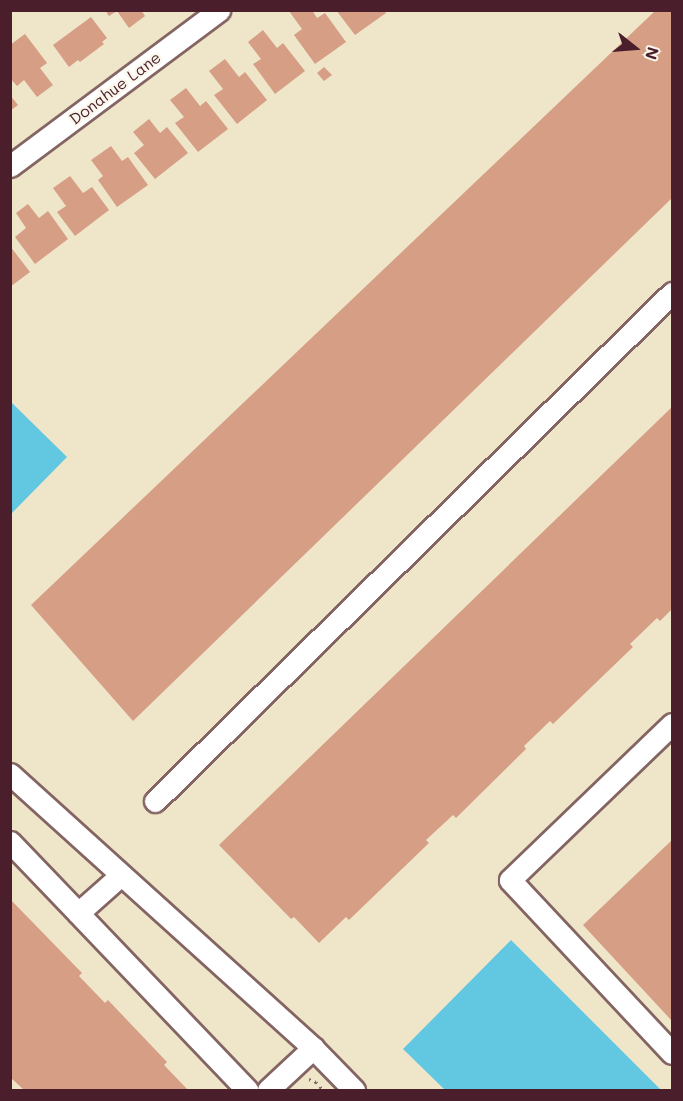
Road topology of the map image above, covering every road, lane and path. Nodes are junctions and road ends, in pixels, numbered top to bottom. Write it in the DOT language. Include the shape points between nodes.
graph roads {
  1 [pos="219,10"];
  2 [pos="10,166"];
  3 [pos="672,293"];
  4 [pos="672,724"];
  5 [pos="10,774"];
  6 [pos="155,801"];
  7 [pos="10,842"];
  8 [pos="121,875"];
  9 [pos="78,912"];
  10 [pos="313,1048"];
  11 [pos="672,1053"];
  12 [pos="302,1080"];
  13 [pos="351,1089"];
  14 [pos="247,1090"];
  15 [pos="268,1090"];
  16 [pos="323,1090"];
  1 -- 2 [label="street, Donahue Lane"];
  3 -- 6 [label="street"];
  4 -- 11 [label="street" via="510,880"];
  5 -- 8 [label="street"];
  7 -- 9 [label="street"];
  8 -- 9 [label="street"];
  8 -- 10 [label="street"];
  9 -- 14 [label="street"];
  10 -- 13 [label="street"];
  10 -- 15 [label="street"];
  12 -- 16 [label="path" via="312,1080"];
}
